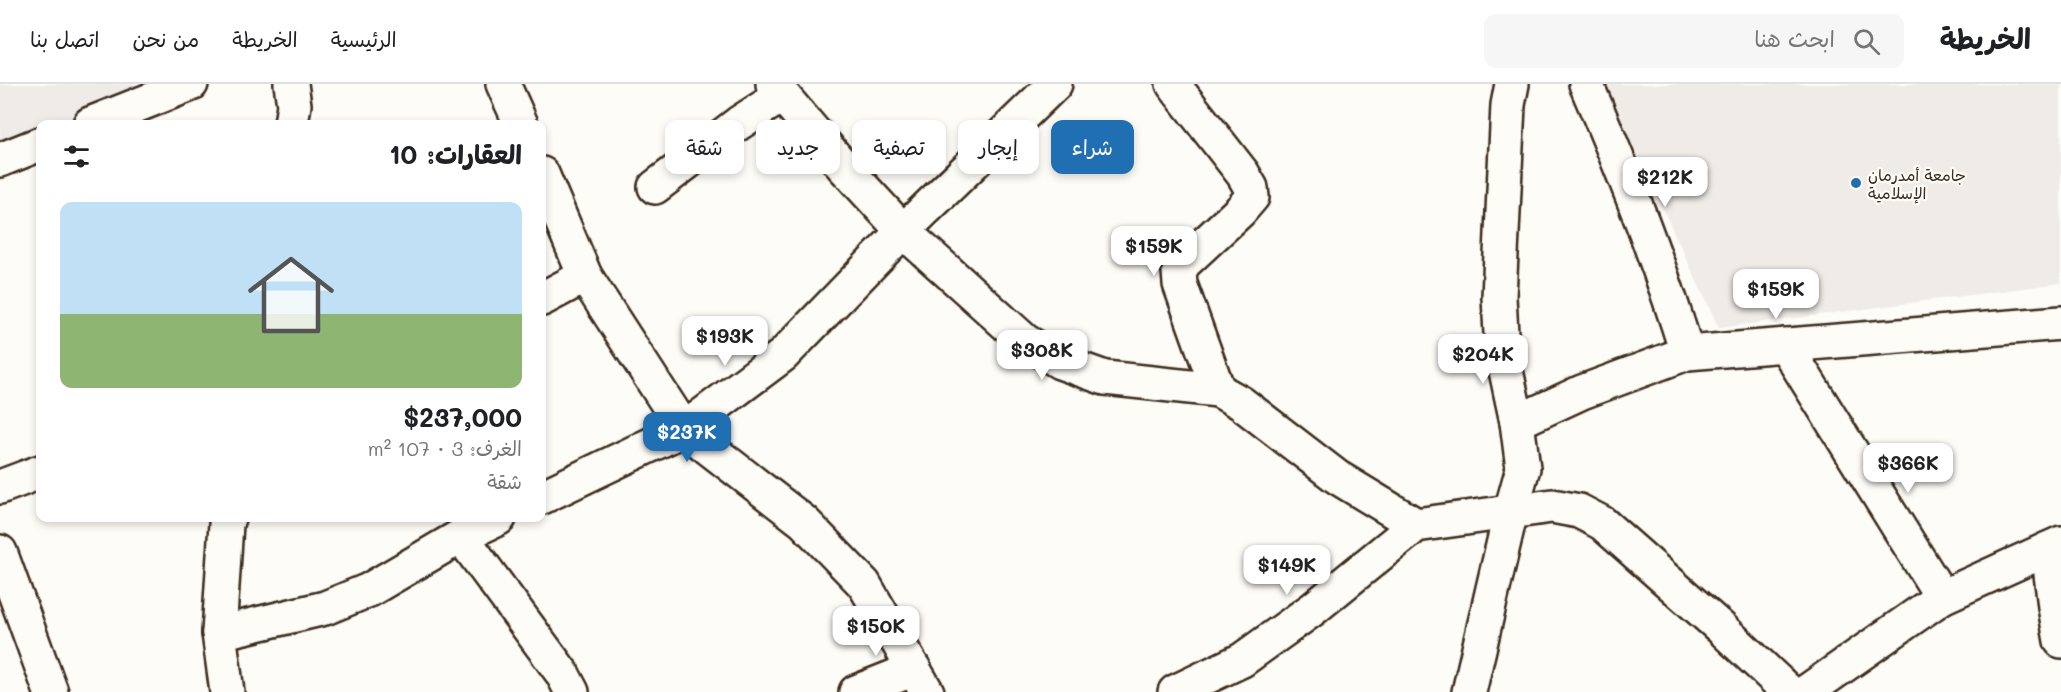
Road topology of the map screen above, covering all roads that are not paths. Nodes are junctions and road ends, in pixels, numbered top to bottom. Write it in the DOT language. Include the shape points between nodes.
graph roads {
  1 [pos="191,84"];
  2 [pos="291,84"];
  3 [pos="503,84"];
  4 [pos="1055,84"];
  5 [pos="1173,84"];
  6 [pos="1512,84"];
  7 [pos="1586,84"];
  8 [pos="777,90"];
  9 [pos="100,120"];
  10 [pos="292,120"];
  11 [pos="519,120"];
  12 [pos="36,146"];
  13 [pos="0,160"];
  14 [pos="546,183"];
  15 [pos="655,187"];
  16 [pos="903,231"];
  17 [pos="585,276"];
  18 [pos="546,297"];
  19 [pos="2061,323"];
  20 [pos="1785,345"];
  21 [pos="1687,353"];
  22 [pos="1218,390"];
  23 [pos="1517,422"];
  24 [pos="684,429"];
  25 [pos="36,474"];
  26 [pos="0,488"];
  27 [pos="546,495"];
  28 [pos="1511,511"];
  29 [pos="227,522"];
  30 [pos="491,522"];
  31 [pos="1416,525"];
  32 [pos="461,536"];
  33 [pos="2054,546"];
  34 [pos="0,552"];
  35 [pos="1941,597"];
  36 [pos="219,633"];
  37 [pos="2061,641"];
  38 [pos="921,681"];
  39 [pos="51,692"];
  40 [pos="227,692"];
  41 [pos="572,692"];
  42 [pos="856,692"];
  43 [pos="1175,692"];
  44 [pos="1470,692"];
  45 [pos="1789,692"];
  46 [pos="1806,692"];
  1 -- 9 [label="street"];
  2 -- 10 [label="street"];
  3 -- 11 [label="street"];
  4 -- 16 [label="street"];
  5 -- 22 [label="street" via="1251,188 1252,197 1179,272"];
  6 -- 23 [label="street" via="1499,297 1502,352"];
  7 -- 21 [label="street" via="1626,177"];
  8 -- 15 [label="street"];
  8 -- 16 [label="street"];
  12 -- 13 [label="street"];
  14 -- 17 [label="street"];
  16 -- 22 [label="street" via="1025,341 1060,362 1105,378"];
  16 -- 24 [label="street" via="783,355"];
  17 -- 18 [label="street"];
  17 -- 24 [label="street"];
  19 -- 20 [label="street"];
  20 -- 21 [label="street"];
  20 -- 35 [label="street"];
  21 -- 23 [label="street" via="1582,392"];
  22 -- 31 [label="street" via="1241,403 1337,477"];
  23 -- 28 [label="street" via="1523,468"];
  24 -- 27 [label="street"];
  24 -- 38 [label="street" via="804,522 864,584"];
  25 -- 26 [label="street"];
  28 -- 31 [label="street"];
  28 -- 44 [label="street"];
  28 -- 45 [label="street" via="1552,506 1579,511 1602,523"];
  29 -- 36 [label="street"];
  30 -- 32 [label="street"];
  31 -- 43 [label="street" via="1313,609 1242,660"];
  32 -- 36 [label="street" via="369,590 325,608"];
  32 -- 41 [label="street"];
  33 -- 35 [label="street"];
  33 -- 37 [label="street" via="2055,607"];
  34 -- 39 [label="street"];
  35 -- 46 [label="street"];
  36 -- 40 [label="street"];
  38 -- 42 [label="street"];
}
